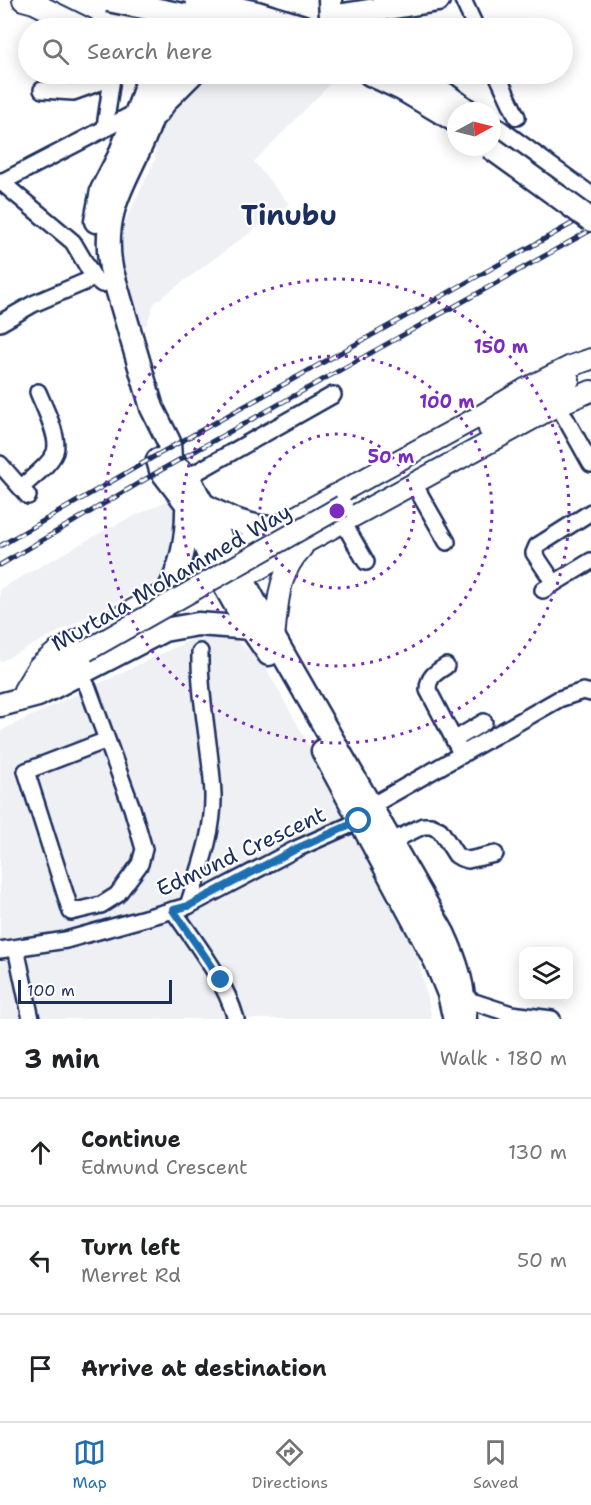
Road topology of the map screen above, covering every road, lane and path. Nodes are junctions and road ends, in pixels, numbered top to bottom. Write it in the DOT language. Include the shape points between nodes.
graph roads {
  1 [pos="23,0"];
  2 [pos="108,0"];
  3 [pos="161,0"];
  4 [pos="178,0"];
  5 [pos="197,0"];
  6 [pos="438,0"];
  7 [pos="463,0"];
  8 [pos="330,9"];
  9 [pos="65,18"];
  10 [pos="159,18"];
  11 [pos="175,18"];
  12 [pos="198,18"];
  13 [pos="273,18"];
  14 [pos="471,18"];
  15 [pos="95,84"];
  16 [pos="117,84"];
  17 [pos="125,84"];
  18 [pos="147,84"];
  19 [pos="159,84"];
  20 [pos="182,84"];
  21 [pos="391,84"];
  22 [pos="426,84"];
  23 [pos="502,84"];
  24 [pos="42,90"];
  25 [pos="455,102"];
  26 [pos="142,112"];
  27 [pos="447,116"];
  28 [pos="517,117"];
  29 [pos="105,127"];
  30 [pos="501,134"];
  31 [pos="501,155"];
  32 [pos="0,182"];
  33 [pos="591,199"];
  34 [pos="591,220"];
  35 [pos="98,281"];
  36 [pos="0,323"];
  37 [pos="591,359"];
  38 [pos="591,366"];
  39 [pos="591,391"];
  40 [pos="38,392"];
  41 [pos="333,395"];
  42 [pos="558,405"];
  43 [pos="485,422"];
  44 [pos="0,464"];
  45 [pos="591,464"];
  46 [pos="188,477"];
  47 [pos="414,484"];
  48 [pos="195,504"];
  49 [pos="591,512"];
  50 [pos="343,514"];
  51 [pos="277,528"];
  52 [pos="310,540"];
  53 [pos="447,542"];
  54 [pos="221,558"];
  55 [pos="591,561"];
  56 [pos="366,562"];
  57 [pos="234,583"];
  58 [pos="169,590"];
  59 [pos="251,628"];
  60 [pos="283,647"];
  61 [pos="200,652"];
  62 [pos="446,666"];
  63 [pos="80,673"];
  64 [pos="24,690"];
  65 [pos="591,693"];
  66 [pos="0,705"];
  67 [pos="484,722"];
  68 [pos="107,740"];
  69 [pos="454,740"];
  70 [pos="462,755"];
  71 [pos="365,814"];
  72 [pos="392,841"];
  73 [pos="495,854"];
  74 [pos="181,908"];
  75 [pos="8,949"];
  76 [pos="465,1009"];
  77 [pos="508,1017"];
  78 [pos="31,1019"];
  79 [pos="236,1019"];
  80 [pos="454,1019"];
  81 [pos="552,1019"];
  1 -- 9 [label="main road"];
  2 -- 12 [label="highway, bridge"];
  3 -- 10 [label="highway"];
  4 -- 11 [label="highway"];
  5 -- 13 [label="highway, bridge"];
  6 -- 8 [label="highway"];
  7 -- 14 [label="street"];
  15 -- 24 [label="street" via="73,92"];
  16 -- 29 [label="street"];
  17 -- 26 [label="highway"];
  18 -- 26 [label="highway"];
  19 -- 26 [label="highway"];
  20 -- 26 [label="highway" via="167,99"];
  21 -- 27 [label="highway"];
  22 -- 25 [label="highway"];
  23 -- 28 [label="street"];
  26 -- 29 [label="street"];
  26 -- 35 [label="highway" via="102,190 94,232"];
  26 -- 46 [label="highway" via="111,214 108,248 145,386 169,442 170,459"];
  29 -- 32 [label="street"];
  30 -- 33 [label="highway"];
  31 -- 34 [label="highway, bridge"];
  32 -- 35 [label="street" via="73,242"];
  35 -- 36 [label="street" via="33,304"];
  35 -- 48 [label="highway" via="143,418 154,439 159,464"];
  37 -- 43 [label="main road" via="525,389"];
  38 -- 43 [label="main road"];
  39 -- 42 [label="main road"];
  40 -- 44 [label="street" via="56,450 25,491"];
  41 -- 46 [label="street"];
  42 -- 45 [label="street"];
  42 -- 47 [label="main road"];
  43 -- 50 [label="main road"];
  43 -- 51 [label="main road"];
  46 -- 48 [label="highway"];
  47 -- 50 [label="main road"];
  47 -- 53 [label="street"];
  48 -- 51 [label="highway" via="260,527"];
  48 -- 54 [label="highway"];
  48 -- 58 [label="highway" via="183,556"];
  49 -- 55 [label="street" via="537,546 534,553 549,587"];
  50 -- 52 [label="main road"];
  50 -- 56 [label="street"];
  50 -- 64 [label="main road, Murtala Mohammed Way, bridge" via="87,651"];
  51 -- 54 [label="main road"];
  52 -- 57 [label="main road"];
  52 -- 60 [label="main road" via="282,579 276,603"];
  54 -- 57 [label="highway"];
  54 -- 58 [label="main road"];
  57 -- 59 [label="highway"];
  57 -- 60 [label="highway"];
  58 -- 64 [label="main road" via="56,652 38,667"];
  59 -- 63 [label="highway" via="198,624 164,630"];
  59 -- 71 [label="highway"];
  60 -- 71 [label="highway"];
  61 -- 74 [label="street" via="212,815 206,849"];
  62 -- 69 [label="street" via="433,675 428,690"];
  63 -- 66 [label="highway" via="38,695"];
  63 -- 68 [label="street"];
  64 -- 66 [label="main road, Murtala Mohammed Way"];
  65 -- 70 [label="street, Edmund Crescent" via="583,691 559,699"];
  67 -- 69 [label="street"];
  68 -- 68 [label="street" via="144,849 140,864 117,896 101,905 71,912 26,771"];
  69 -- 70 [label="street"];
  70 -- 71 [label="street, Edmund Crescent"];
  71 -- 72 [label="highway"];
  71 -- 74 [label="street, Edmund Crescent"];
  71 -- 80 [label="highway" via="436,962"];
  72 -- 73 [label="street" via="431,826 440,830 461,858"];
  72 -- 76 [label="highway" via="457,964"];
  74 -- 75 [label="street, Edmund Crescent" via="66,940"];
  74 -- 79 [label="street" via="221,980"];
  75 -- 78 [label="street"];
  76 -- 77 [label="street"];
  77 -- 81 [label="street"];
}
